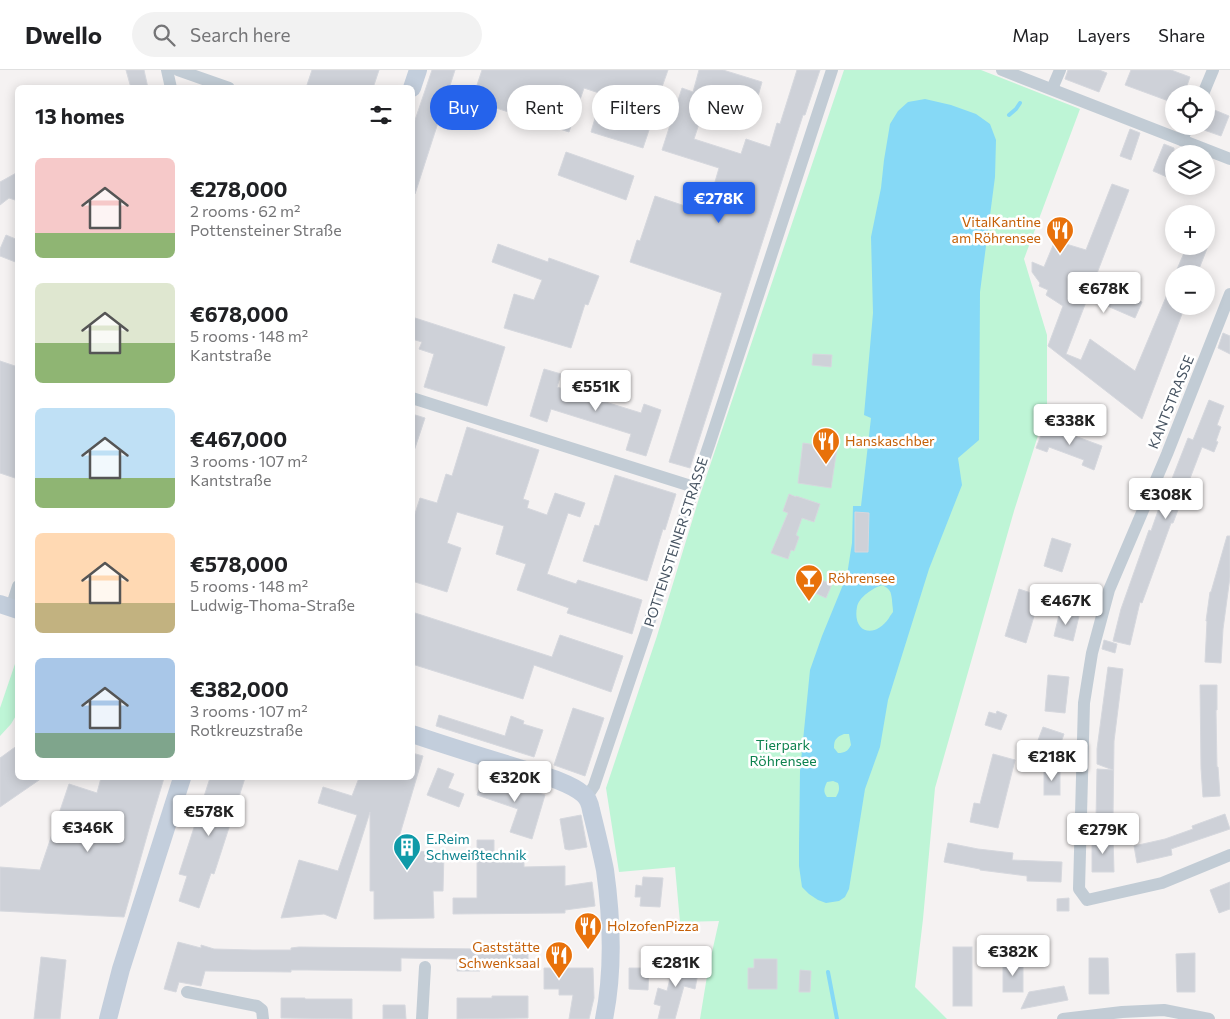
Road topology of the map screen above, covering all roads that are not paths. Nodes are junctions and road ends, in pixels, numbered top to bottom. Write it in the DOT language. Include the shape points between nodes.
graph roads {
  1 [pos="167,70"];
  2 [pos="178,70"];
  3 [pos="418,70"];
  4 [pos="832,70"];
  5 [pos="1002,70"];
  6 [pos="1060,70"];
  7 [pos="1213,70"];
  8 [pos="170,85"];
  9 [pos="220,85"];
  10 [pos="413,85"];
  11 [pos="1207,85"];
  12 [pos="1052,89"];
  13 [pos="1184,135"];
  14 [pos="1182,140"];
  15 [pos="1230,159"];
  16 [pos="1230,294"];
  17 [pos="1225,321"];
  18 [pos="415,399"];
  19 [pos="694,487"];
  20 [pos="15,593"];
  21 [pos="9,607"];
  22 [pos="415,735"];
  23 [pos="181,780"];
  24 [pos="586,798"];
  25 [pos="1230,855"];
  26 [pos="425,966"];
  27 [pos="187,992"];
  28 [pos="108,1019"];
  29 [pos="263,1019"];
  30 [pos="422,1019"];
  31 [pos="604,1019"];
  32 [pos="1063,1019"];
  33 [pos="1209,1019"];
  1 -- 8 [label="street"];
  2 -- 9 [label="street"];
  3 -- 10 [label="main road"];
  4 -- 19 [label="street, POTTENSTEINER STRASSE"];
  5 -- 12 [label="street"];
  6 -- 12 [label="street"];
  7 -- 11 [label="street"];
  12 -- 14 [label="street"];
  13 -- 14 [label="street"];
  14 -- 15 [label="street"];
  16 -- 17 [label="street, KANTSTRASSE"];
  17 -- 25 [label="street, KANTSTRASSE" via="1109,590 1092,653 1084,703 1079,889 1086,900 1162,883"];
  18 -- 19 [label="street"];
  19 -- 24 [label="street, POTTENSTEINER STRASSE" via="594,786"];
  20 -- 21 [label="street"];
  22 -- 24 [label="main road" via="546,776 570,786"];
  23 -- 28 [label="main road"];
  24 -- 31 [label="main road" via="604,870 611,926 609,995"];
  26 -- 30 [label="street"];
  27 -- 29 [label="street" via="257,1006 262,1010"];
  32 -- 33 [label="street" via="1164,1010"];
}
